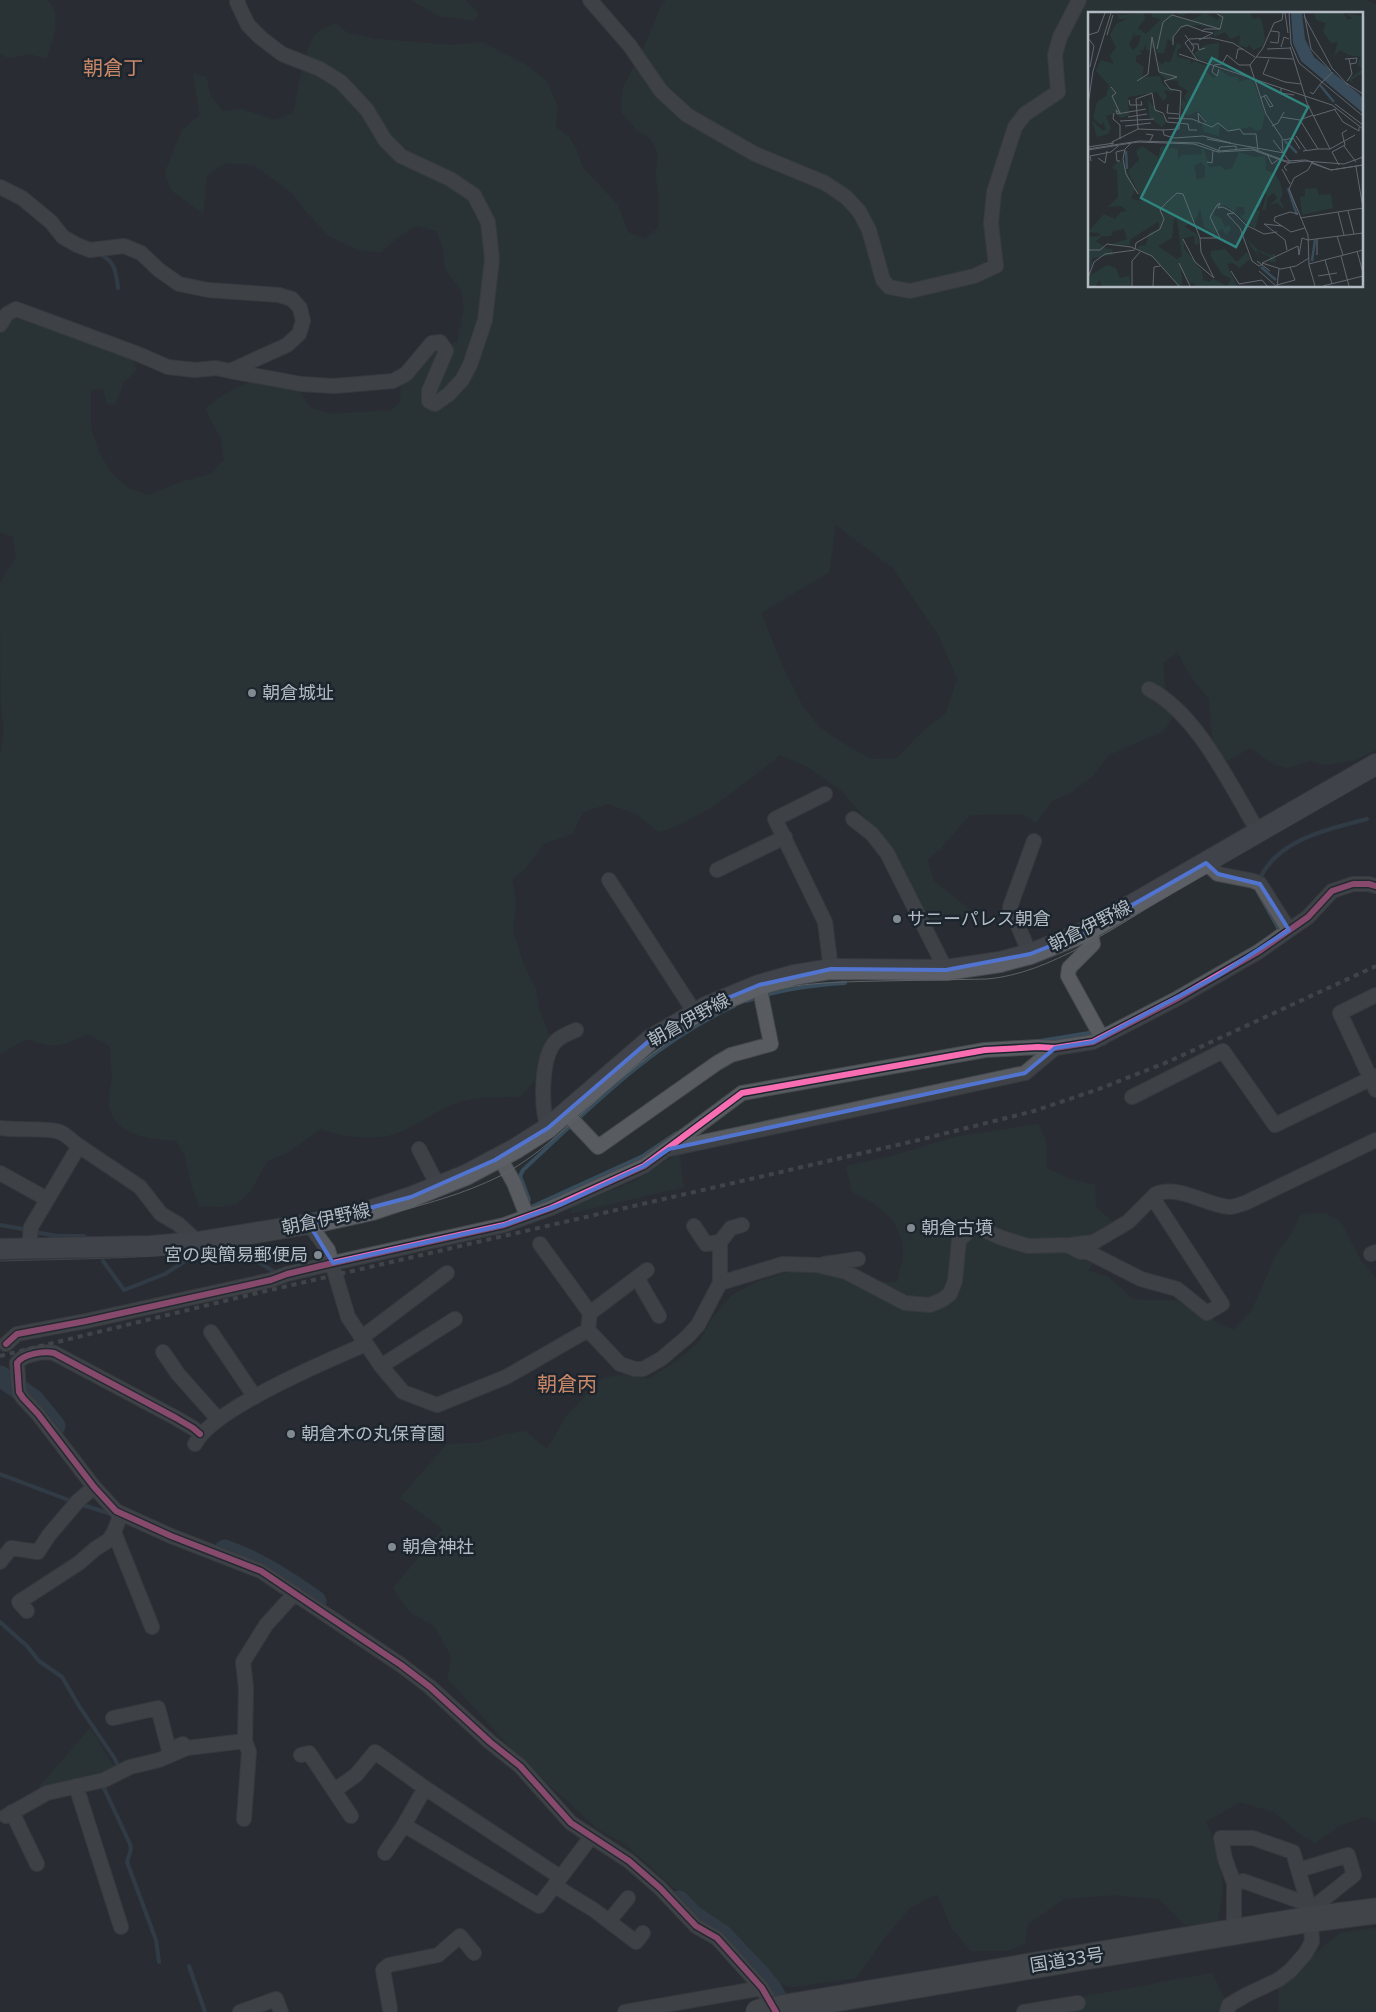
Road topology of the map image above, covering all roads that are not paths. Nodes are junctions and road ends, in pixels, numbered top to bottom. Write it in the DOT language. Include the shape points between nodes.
graph roads {
  1 [pos="238,0"];
  2 [pos="590,0"];
  3 [pos="1079,0"];
  4 [pos="0,187"];
  5 [pos="0,325"];
  6 [pos="230,372"];
  7 [pos="1149,689"];
  8 [pos="1376,764"];
  9 [pos="825,794"];
  10 [pos="853,819"];
  11 [pos="1259,832"];
  12 [pos="785,837"];
  13 [pos="1034,841"];
  14 [pos="1206,863"];
  15 [pos="717,870"];
  16 [pos="609,880"];
  17 [pos="1376,886"];
  18 [pos="1088,930"];
  19 [pos="1289,930"];
  20 [pos="1030,954"];
  21 [pos="831,969"];
  22 [pos="946,970"];
  23 [pos="759,985"];
  24 [pos="1376,994"];
  25 [pos="695,1013"];
  26 [pos="576,1030"];
  27 [pos="1102,1038"];
  28 [pos="1055,1048"];
  29 [pos="1374,1082"];
  30 [pos="1132,1097"];
  31 [pos="566,1113"];
  32 [pos="0,1128"];
  33 [pos="548,1128"];
  34 [pos="1376,1140"];
  35 [pos="79,1146"];
  36 [pos="419,1149"];
  37 [pos="669,1149"];
  38 [pos="500,1158"];
  39 [pos="0,1172"];
  40 [pos="438,1186"];
  41 [pos="1153,1198"];
  42 [pos="47,1199"];
  43 [pos="527,1216"];
  44 [pos="309,1224"];
  45 [pos="742,1225"];
  46 [pos="694,1226"];
  47 [pos="198,1242"];
  48 [pos="720,1242"];
  49 [pos="540,1244"];
  50 [pos="1070,1245"];
  51 [pos="28,1248"];
  52 [pos="0,1249"];
  53 [pos="858,1259"];
  54 [pos="816,1265"];
  55 [pos="334,1267"];
  56 [pos="447,1273"];
  57 [pos="720,1283"];
  58 [pos="590,1313"];
  59 [pos="660,1316"];
  60 [pos="454,1319"];
  61 [pos="588,1330"];
  62 [pos="211,1332"];
  63 [pos="363,1341"];
  64 [pos="3,1342"];
  65 [pos="163,1352"];
  66 [pos="20,1358"];
  67 [pos="381,1366"];
  68 [pos="255,1397"];
  69 [pos="218,1419"];
  70 [pos="94,1487"];
  71 [pos="121,1514"];
  72 [pos="114,1532"];
  73 [pos="0,1562"];
  74 [pos="295,1592"];
  75 [pos="27,1610"];
  76 [pos="152,1627"];
  77 [pos="113,1718"];
  78 [pos="245,1738"];
  79 [pos="301,1755"];
  80 [pos="76,1786"];
  81 [pos="425,1788"];
  82 [pos="335,1790"];
  83 [pos="5,1815"];
  84 [pos="351,1816"];
  85 [pos="244,1819"];
  86 [pos="404,1826"];
  87 [pos="592,1837"];
  88 [pos="385,1853"];
  89 [pos="37,1864"];
  90 [pos="1299,1870"];
  91 [pos="1243,1881"];
  92 [pos="558,1882"];
  93 [pos="628,1898"];
  94 [pos="1309,1911"];
  95 [pos="1376,1911"];
  96 [pos="609,1921"];
  97 [pos="121,1927"];
  98 [pos="1234,1932"];
  99 [pos="643,1933"];
  100 [pos="474,1953"];
  101 [pos="762,1988"];
  102 [pos="1078,2003"];
  103 [pos="784,2009"];
  104 [pos="649,2010"];
  105 [pos="387,2011"];
  106 [pos="240,2012"];
  107 [pos="281,2012"];
  108 [pos="625,2012"];
  109 [pos="758,2012"];
  110 [pos="1024,2012"];
  111 [pos="1227,2012"];
  1 -- 6 [label="street" via="248,25 261,38 282,54 320,69 341,82 367,110 385,140 401,156 450,178 474,195 488,222 492,259 485,320 470,365 462,380 435,404 429,401 429,391 446,351 440,342 432,343 406,374 394,381 334,386"];
  2 -- 3 [label="street" via="630,46 661,91 687,115 755,154 825,182 846,197 859,211 869,230 883,280 888,287 910,291 974,276 996,266 991,223 994,192 1015,126 1025,114 1058,92 1055,55 1060,37"];
  4 -- 6 [label="street" via="22,198 76,246 90,250 124,246 141,253 180,284 292,299 300,308 303,321 299,334 287,345"];
  5 -- 6 [label="street" via="7,314 16,309 168,367 216,368"];
  7 -- 11 [label="street" via="1163,696 1194,728"];
  8 -- 11 [label="main road, 朝倉伊野線"];
  9 -- 12 [label="street" via="777,816 775,819"];
  10 -- 22 [label="street" via="872,834 887,853"];
  11 -- 14 [label="main road, 朝倉伊野線"];
  12 -- 15 [label="street"];
  12 -- 21 [label="street" via="825,922"];
  13 -- 20 [label="street" via="1010,906"];
  14 -- 18 [label="main road, 朝倉伊野線"];
  14 -- 19 [label="street" via="1218,874 1260,884"];
  16 -- 25 [label="street"];
  17 -- 19 [label="street" via="1353,884 1335,889 1308,917"];
  18 -- 20 [label="main road, 朝倉伊野線"];
  18 -- 27 [label="street" via="1092,944 1069,968 1068,976"];
  19 -- 27 [label="street" via="1219,975"];
  20 -- 22 [label="main road, 朝倉伊野線"];
  21 -- 22 [label="main road, 朝倉伊野線"];
  21 -- 23 [label="main road, 朝倉伊野線"];
  23 -- 25 [label="main road, 朝倉伊野線"];
  23 -- 31 [label="street" via="771,1044 731,1054 598,1147"];
  24 -- 29 [label="street" via="1340,1013"];
  25 -- 31 [label="main road, 朝倉伊野線" via="650,1040"];
  26 -- 33 [label="street" via="556,1041 549,1050 544,1092 544,1116"];
  27 -- 28 [label="street"];
  28 -- 37 [label="street" via="1025,1073"];
  28 -- 37 [label="street" via="986,1050 742,1093"];
  29 -- 30 [label="street" via="1274,1125 1223,1051"];
  31 -- 33 [label="main road, 朝倉伊野線"];
  32 -- 35 [label="street" via="61,1132"];
  33 -- 38 [label="main road, 朝倉伊野線"];
  34 -- 41 [label="street" via="1245,1203 1230,1207 1178,1192 1161,1192"];
  35 -- 42 [label="street"];
  35 -- 47 [label="street" via="140,1187 161,1214"];
  36 -- 40 [label="street"];
  37 -- 43 [label="street" via="644,1166 562,1204"];
  38 -- 40 [label="main road, 朝倉伊野線"];
  38 -- 43 [label="street"];
  39 -- 42 [label="street"];
  40 -- 44 [label="main road, 朝倉伊野線" via="372,1210"];
  41 -- 50 [label="street" via="1117,1230 1094,1242"];
  41 -- 50 [label="street" via="1222,1304 1207,1313 1177,1289 1141,1279"];
  42 -- 51 [label="street" via="30,1228"];
  43 -- 55 [label="street"];
  44 -- 47 [label="main road, 朝倉伊野線"];
  44 -- 55 [label="street" via="328,1250"];
  45 -- 48 [label="street" via="731,1228"];
  46 -- 48 [label="street" via="706,1244"];
  47 -- 51 [label="main road, 朝倉伊野線"];
  48 -- 57 [label="street"];
  49 -- 58 [label="street"];
  50 -- 54 [label="street" via="1028,1246 977,1227 971,1229 959,1240 956,1276 950,1294 930,1305 905,1303 846,1272"];
  51 -- 52 [label="main road, 朝倉伊野線"];
  53 -- 54 [label="street"];
  54 -- 57 [label="street" via="772,1266"];
  55 -- 63 [label="street" via="348,1317"];
  55 -- 64 [label="street" via="287,1274 17,1334"];
  56 -- 63 [label="street"];
  57 -- 61 [label="street" via="688,1337 643,1369 620,1364"];
  58 -- 59 [label="street" via="642,1274"];
  58 -- 61 [label="street"];
  60 -- 67 [label="street"];
  61 -- 67 [label="street" via="506,1377 437,1405 403,1392"];
  62 -- 68 [label="street"];
  63 -- 67 [label="street"];
  63 -- 68 [label="street"];
  64 -- 66 [label="street"];
  65 -- 69 [label="street"];
  66 -- 69 [label="street" via="46,1351 54,1353 193,1428 198,1439"];
  66 -- 70 [label="street" via="17,1363 19,1389"];
  68 -- 69 [label="street"];
  70 -- 71 [label="street"];
  70 -- 73 [label="street" via="78,1501 38,1552 11,1548"];
  71 -- 72 [label="street"];
  71 -- 74 [label="street" via="245,1563"];
  72 -- 75 [label="street" via="109,1540 79,1563 19,1602"];
  72 -- 76 [label="street"];
  74 -- 78 [label="street" via="266,1625 243,1662"];
  74 -- 87 [label="street" via="430,1687 520,1766 565,1817"];
  77 -- 78 [label="street" via="158,1708 169,1750 188,1742"];
  78 -- 80 [label="street" via="187,1748 104,1780"];
  78 -- 85 [label="street" via="249,1752"];
  79 -- 82 [label="street" via="309,1753"];
  80 -- 83 [label="street" via="46,1793"];
  80 -- 97 [label="street"];
  81 -- 82 [label="street" via="375,1752 356,1775"];
  81 -- 86 [label="street"];
  81 -- 92 [label="street"];
  82 -- 84 [label="street"];
  83 -- 89 [label="street"];
  86 -- 88 [label="street"];
  86 -- 92 [label="street" via="539,1906"];
  87 -- 92 [label="street"];
  87 -- 101 [label="street" via="629,1861 696,1926 717,1938"];
  90 -- 94 [label="street"];
  90 -- 94 [label="street" via="1348,1855 1354,1876"];
  90 -- 98 [label="street" via="1293,1852 1253,1838 1221,1838 1234,1883"];
  91 -- 94 [label="street"];
  92 -- 96 [label="street"];
  93 -- 96 [label="street"];
  94 -- 95 [label="highway, 国道33号"];
  94 -- 98 [label="highway, 国道33号"];
  94 -- 111 [label="street" via="1312,1942 1305,1954 1278,1980 1229,2005"];
  96 -- 99 [label="street" via="636,1942"];
  98 -- 103 [label="highway, 国道33号"];
  100 -- 105 [label="street" via="460,1936 438,1955 383,1970"];
  101 -- 103 [label="street"];
  101 -- 104 [label="street"];
  102 -- 110 [label="street"];
  103 -- 109 [label="highway, 国道33号, bridge"];
  104 -- 108 [label="street"];
  106 -- 107 [label="street" via="276,2000"];
}
